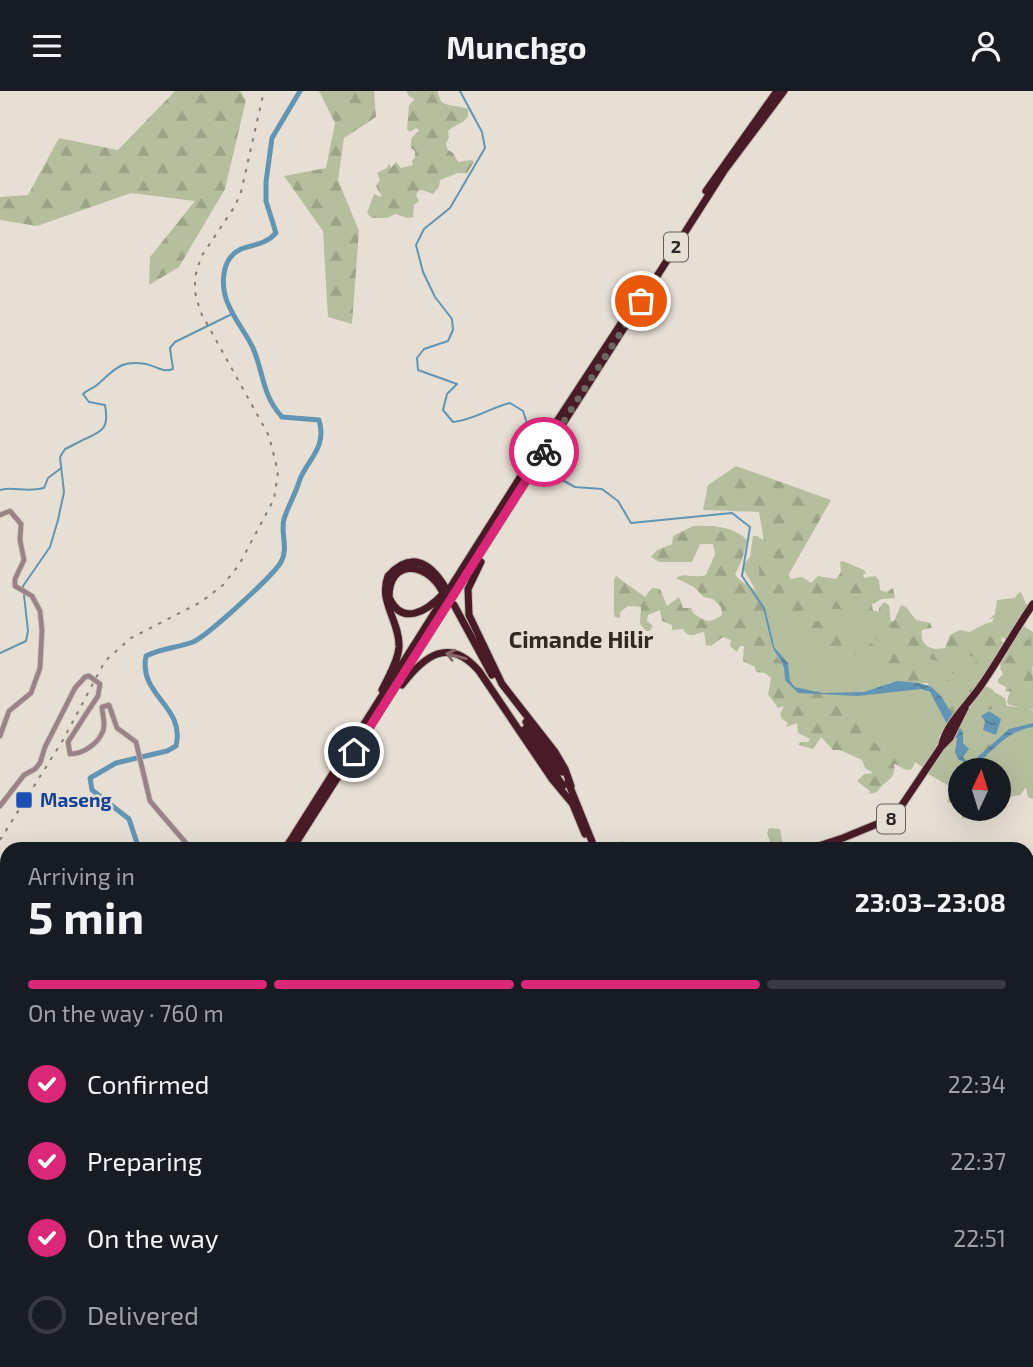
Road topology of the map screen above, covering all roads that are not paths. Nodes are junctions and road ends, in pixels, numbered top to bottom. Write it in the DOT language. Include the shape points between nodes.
graph roads {
  1 [pos="777,91"];
  2 [pos="784,91"];
  3 [pos="571,402"];
  4 [pos="0,515"];
  5 [pos="499,527"];
  6 [pos="460,573"];
  7 [pos="1033,604"];
  8 [pos="365,731"];
  9 [pos="0,736"];
  10 [pos="571,786"];
  11 [pos="572,803"];
  12 [pos="0,806"];
  13 [pos="295,838"];
  14 [pos="185,842"];
  15 [pos="291,842"];
  16 [pos="294,842"];
  17 [pos="589,842"];
  18 [pos="589,842"];
  19 [pos="830,842"];
  1 -- 3 [label="highway, 2" via="720,168"];
  2 -- 3 [label="highway, 2" via="724,171"];
  3 -- 5 [label="highway, 2"];
  3 -- 6 [label="highway, 2"];
  4 -- 9 [label="street" via="11,512 21,524 24,559 15,588 35,600 41,618 39,672 28,697 8,712"];
  5 -- 8 [label="highway, 2"];
  5 -- 10 [label="highway" via="470,582 469,615 502,684 555,752"];
  6 -- 8 [label="highway, 2"];
  6 -- 8 [label="highway" via="422,612 404,613 389,597 393,579 414,568 429,573 443,589 437,574 423,563 403,563 388,576 384,596 398,632 398,654"];
  7 -- 19 [label="highway, 8" via="894,817"];
  11 -- 8 [label="highway, one-way" via="479,671 460,655 443,653 425,659"];
  8 -- 13 [label="highway, 2"];
  10 -- 11 [label="highway" via="489,670 453,607 485,672"];
  10 -- 17 [label="highway"];
  11 -- 18 [label="highway"];
  12 -- 14 [label="street, bridge" via="24,775 40,763 75,688 89,676 100,684 98,696 68,742 70,754 86,750 102,732 102,708 110,707 117,728 134,739 150,801"];
  13 -- 15 [label="highway, 2"];
  13 -- 16 [label="highway, 2"];
}
